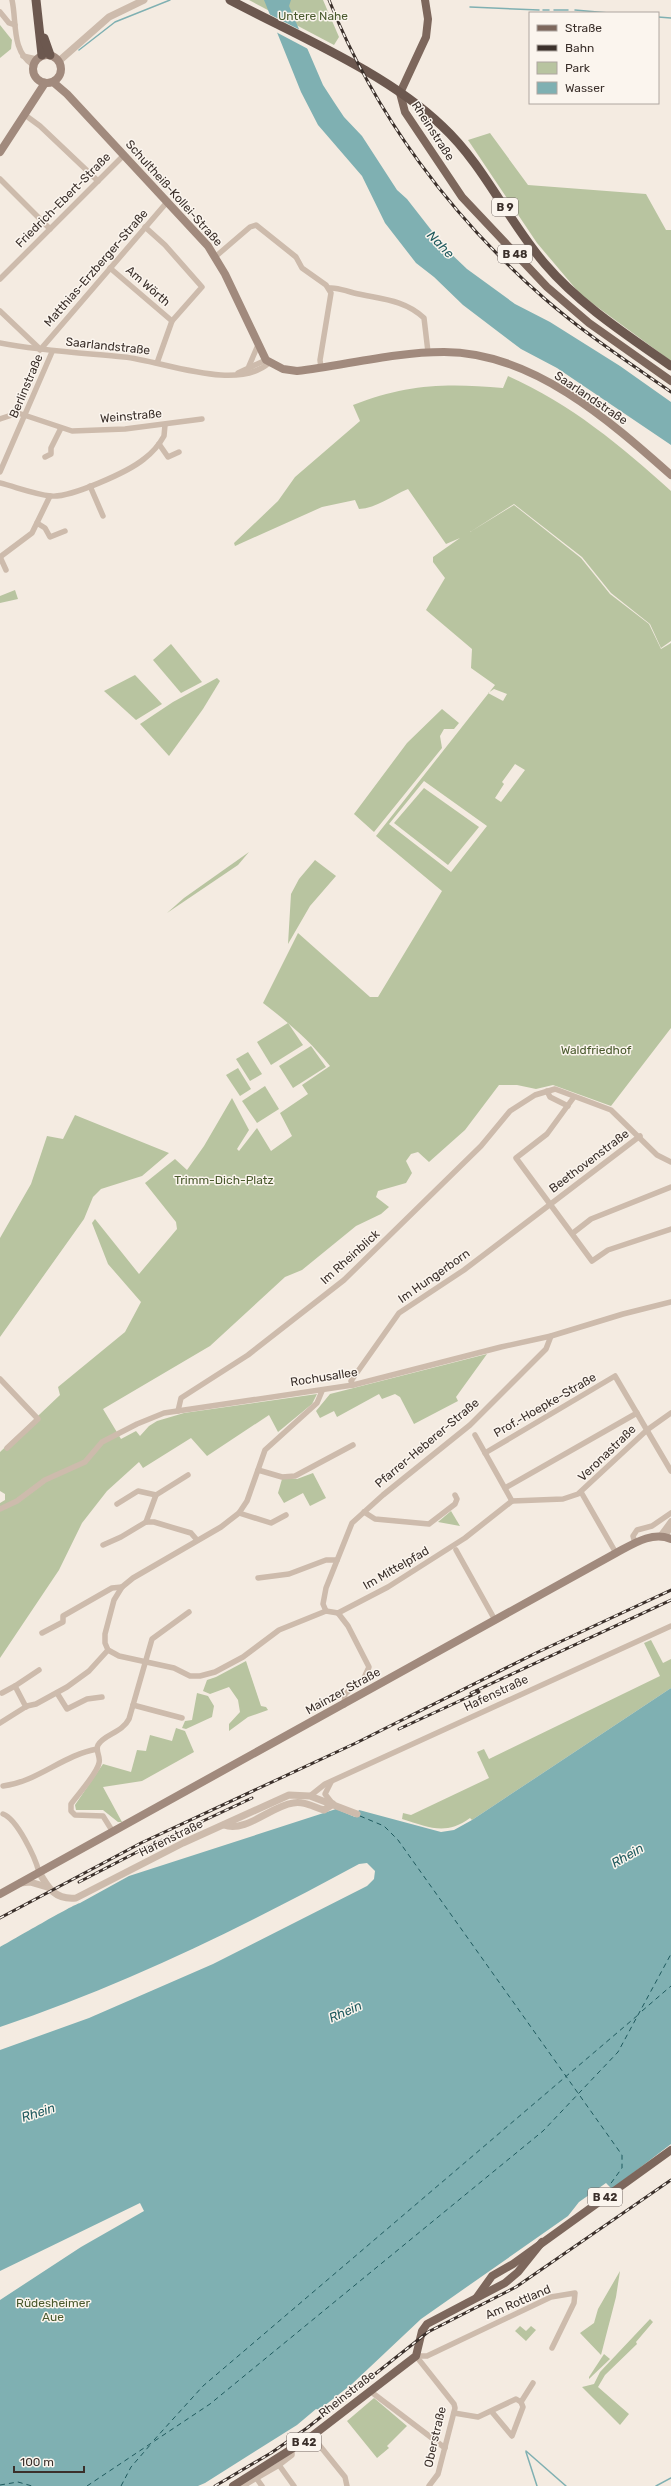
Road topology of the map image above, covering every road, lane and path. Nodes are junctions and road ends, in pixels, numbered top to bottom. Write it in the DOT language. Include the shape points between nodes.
graph roads {
  1 [pos="12,0"];
  2 [pos="36,0"];
  3 [pos="40,0"];
  4 [pos="144,0"];
  5 [pos="230,0"];
  6 [pos="425,0"];
  7 [pos="38,10"];
  8 [pos="0,12"];
  9 [pos="15,24"];
  10 [pos="40,59"];
  11 [pos="59,61"];
  12 [pos="48,81"];
  13 [pos="25,115"];
  14 [pos="0,152"];
  15 [pos="124,155"];
  16 [pos="0,179"];
  17 [pos="98,181"];
  18 [pos="168,201"];
  19 [pos="145,227"];
  20 [pos="50,229"];
  21 [pos="215,257"];
  22 [pos="110,268"];
  23 [pos="0,279"];
  24 [pos="329,288"];
  25 [pos="0,311"];
  26 [pos="172,321"];
  27 [pos="0,343"];
  28 [pos="258,345"];
  29 [pos="40,350"];
  30 [pos="52,352"];
  31 [pos="428,352"];
  32 [pos="268,361"];
  33 [pos="157,364"];
  34 [pos="671,366"];
  35 [pos="248,367"];
  36 [pos="321,368"];
  37 [pos="237,373"];
  38 [pos="671,381"];
  39 [pos="25,415"];
  40 [pos="0,419"];
  41 [pos="202,419"];
  42 [pos="164,425"];
  43 [pos="61,428"];
  44 [pos="159,444"];
  45 [pos="179,452"];
  46 [pos="45,457"];
  47 [pos="0,472"];
  48 [pos="671,475"];
  49 [pos="0,483"];
  50 [pos="90,486"];
  51 [pos="50,496"];
  52 [pos="103,516"];
  53 [pos="37,523"];
  54 [pos="65,531"];
  55 [pos="0,557"];
  56 [pos="6,570"];
  57 [pos="547,1090"];
  58 [pos="574,1097"];
  59 [pos="568,1106"];
  60 [pos="640,1136"];
  61 [pos="671,1162"];
  62 [pos="671,1187"];
  63 [pos="552,1204"];
  64 [pos="671,1229"];
  65 [pos="573,1232"];
  66 [pos="671,1302"];
  67 [pos="551,1336"];
  68 [pos="0,1379"];
  69 [pos="353,1385"];
  70 [pos="322,1391"];
  71 [pos="178,1411"];
  72 [pos="637,1413"];
  73 [pos="671,1413"];
  74 [pos="647,1430"];
  75 [pos="475,1435"];
  76 [pos="353,1445"];
  77 [pos="7,1448"];
  78 [pos="485,1453"];
  79 [pos="258,1470"];
  80 [pos="671,1472"];
  81 [pos="188,1475"];
  82 [pos="506,1488"];
  83 [pos="582,1492"];
  84 [pos="156,1495"];
  85 [pos="455,1495"];
  86 [pos="512,1501"];
  87 [pos="118,1504"];
  88 [pos="0,1509"];
  89 [pos="364,1512"];
  90 [pos="239,1513"];
  91 [pos="671,1513"];
  92 [pos="286,1515"];
  93 [pos="671,1521"];
  94 [pos="146,1522"];
  95 [pos="671,1527"];
  96 [pos="665,1537"];
  97 [pos="197,1540"];
  98 [pos="635,1543"];
  99 [pos="103,1544"];
  100 [pos="456,1550"];
  101 [pos="616,1552"];
  102 [pos="337,1560"];
  103 [pos="258,1578"];
  104 [pos="122,1587"];
  105 [pos="326,1611"];
  106 [pos="189,1612"];
  107 [pos="338,1613"];
  108 [pos="495,1620"];
  109 [pos="671,1626"];
  110 [pos="42,1633"];
  111 [pos="108,1650"];
  112 [pos="146,1662"];
  113 [pos="39,1670"];
  114 [pos="14,1686"];
  115 [pos="2,1693"];
  116 [pos="57,1693"];
  117 [pos="102,1697"];
  118 [pos="133,1705"];
  119 [pos="344,1705"];
  120 [pos="26,1707"];
  121 [pos="182,1718"];
  122 [pos="0,1723"];
  123 [pos="97,1749"];
  124 [pos="331,1782"];
  125 [pos="3,1786"];
  126 [pos="310,1796"];
  127 [pos="333,1804"];
  128 [pos="3,1814"];
  129 [pos="357,1814"];
  130 [pos="224,1825"];
  131 [pos="113,1832"];
  132 [pos="40,1872"];
  133 [pos="20,1883"];
  134 [pos="47,1887"];
  135 [pos="0,1894"];
  136 [pos="671,2150"];
  137 [pos="542,2242"];
  138 [pos="475,2299"];
  139 [pos="552,2348"];
  140 [pos="416,2356"];
  141 [pos="534,2383"];
  142 [pos="370,2391"];
  143 [pos="521,2402"];
  144 [pos="492,2412"];
  145 [pos="454,2413"];
  146 [pos="312,2436"];
  147 [pos="445,2448"];
  148 [pos="292,2450"];
  149 [pos="279,2466"];
  150 [pos="257,2479"];
  151 [pos="237,2486"];
  152 [pos="262,2486"];
  153 [pos="294,2486"];
  154 [pos="346,2486"];
  155 [pos="429,2486"];
  1 -- 9 [label="street"];
  2 -- 7 [label="highway"];
  3 -- 7 [label="highway"];
  4 -- 11 [label="street" via="108,17"];
  5 -- 34 [label="highway, B 9" via="358,67 409,98 435,119 467,152 533,248 562,282 601,316"];
  6 -- 38 [label="main road, Rheinstraße / B 48" via="428,19 426,37 419,57 403,85 401,100 405,112 466,202 566,305"];
  7 -- 10 [label="highway"];
  8 -- 9 [label="street" via="9,23"];
  9 -- 10 [label="street" via="23,56"];
  10 -- 11 [label="main road"];
  10 -- 12 [label="main road" via="33,73"];
  11 -- 12 [label="main road" via="61,70"];
  12 -- 13 [label="main road" via="36,95"];
  12 -- 15 [label="main road, Schultheiß-Kollei-Straße" via="67,94"];
  13 -- 14 [label="main road"];
  13 -- 17 [label="street"];
  15 -- 17 [label="street, Friedrich-Ebert-Straße"];
  15 -- 18 [label="main road, Schultheiß-Kollei-Straße"];
  16 -- 20 [label="street"];
  17 -- 20 [label="street, Friedrich-Ebert-Straße"];
  18 -- 19 [label="street, Matthias-Erzberger-Straße"];
  18 -- 21 [label="main road, Schultheiß-Kollei-Straße"];
  19 -- 22 [label="street, Matthias-Erzberger-Straße"];
  19 -- 26 [label="street" via="202,287"];
  20 -- 23 [label="street, Friedrich-Ebert-Straße"];
  21 -- 24 [label="street" via="250,227 257,226 296,257 302,268"];
  21 -- 28 [label="main road, Schultheiß-Kollei-Straße"];
  22 -- 26 [label="street, Am Wörth"];
  22 -- 29 [label="street, Matthias-Erzberger-Straße"];
  24 -- 31 [label="street" via="335,287 353,293 381,297 415,309 424,318"];
  24 -- 36 [label="street" via="331,293 320,360"];
  25 -- 29 [label="street"];
  26 -- 33 [label="street"];
  27 -- 29 [label="street, Saarlandstraße"];
  28 -- 32 [label="main road, Schultheiß-Kollei-Straße"];
  28 -- 35 [label="street"];
  29 -- 30 [label="street, Saarlandstraße"];
  30 -- 33 [label="street, Saarlandstraße" via="126,357"];
  30 -- 39 [label="street, Berlinstraße"];
  31 -- 36 [label="main road, Saarlandstraße"];
  31 -- 48 [label="main road, Saarlandstraße" via="458,353 486,358 538,378 574,399 622,433"];
  32 -- 35 [label="street, Saarlandstraße"];
  32 -- 36 [label="main road, Saarlandstraße" via="290,370"];
  32 -- 37 [label="street, Saarlandstraße" via="252,373"];
  33 -- 37 [label="street, Saarlandstraße" via="199,373"];
  35 -- 37 [label="street, Saarlandstraße"];
  39 -- 40 [label="street, Weinstraße" via="18,413"];
  39 -- 43 [label="street, Weinstraße"];
  39 -- 47 [label="street, Berlinstraße"];
  41 -- 42 [label="street, Weinstraße"];
  42 -- 43 [label="street, Weinstraße" via="87,431"];
  42 -- 44 [label="street" via="164,436"];
  43 -- 46 [label="street" via="51,448 51,454"];
  44 -- 45 [label="street" via="168,457"];
  44 -- 50 [label="street" via="143,460 115,476"];
  49 -- 51 [label="street"];
  50 -- 51 [label="street" via="59,496"];
  50 -- 52 [label="street"];
  51 -- 53 [label="street"];
  53 -- 54 [label="street" via="45,528 50,537"];
  53 -- 55 [label="street" via="27,538"];
  55 -- 56 [label="street"];
  57 -- 58 [label="street" via="554,1089"];
  57 -- 59 [label="street" via="550,1097"];
  57 -- 71 [label="street, Im Rheinblick" via="525,1100 510,1111 481,1146 344,1280 248,1355 181,1398"];
  58 -- 59 [label="street"];
  58 -- 60 [label="street" via="611,1110"];
  59 -- 63 [label="street" via="547,1134 516,1158"];
  60 -- 61 [label="street" via="656,1155"];
  60 -- 63 [label="street, Beethovenstraße"];
  62 -- 65 [label="street" via="592,1219"];
  63 -- 65 [label="street"];
  63 -- 69 [label="street, Im Hungerborn" via="464,1270 399,1313 351,1381"];
  64 -- 65 [label="street" via="608,1250 592,1260"];
  66 -- 67 [label="street, Rochusallee"];
  67 -- 69 [label="street, Rochusallee"];
  67 -- 89 [label="street, Pfarrer-Heberer-Straße" via="546,1350 470,1425"];
  68 -- 77 [label="street" via="38,1419"];
  69 -- 70 [label="street, Rochusallee"];
  70 -- 71 [label="street, Rochusallee"];
  70 -- 79 [label="street" via="318,1403 268,1446 261,1457"];
  71 -- 88 [label="street, Rochusallee" via="164,1413 137,1424 102,1442 85,1462 45,1480 17,1501"];
  72 -- 74 [label="street"];
  72 -- 78 [label="street, Prof.-Hoepke-Straße" via="615,1376"];
  72 -- 82 [label="street"];
  73 -- 74 [label="street, Veronastraße"];
  74 -- 80 [label="street"];
  74 -- 83 [label="street, Veronastraße"];
  75 -- 78 [label="street"];
  76 -- 79 [label="street" via="295,1476 282,1477"];
  78 -- 82 [label="street"];
  79 -- 90 [label="street" via="247,1501"];
  81 -- 84 [label="street"];
  82 -- 86 [label="street"];
  83 -- 86 [label="street, Veronastraße" via="563,1498"];
  83 -- 101 [label="street"];
  84 -- 87 [label="street" via="138,1491"];
  84 -- 94 [label="street"];
  85 -- 89 [label="street" via="455,1504 429,1524 375,1518"];
  86 -- 107 [label="street, Im Mittelpfad" via="467,1537 412,1573"];
  89 -- 102 [label="street, Pfarrer-Heberer-Straße" via="350,1526"];
  90 -- 92 [label="street" via="270,1523"];
  90 -- 97 [label="street"];
  91 -- 98 [label="street" via="652,1526 637,1530 633,1536"];
  93 -- 96 [label="street"];
  94 -- 97 [label="street" via="154,1522 191,1534"];
  94 -- 99 [label="street"];
  95 -- 96 [label="street"];
  96 -- 98 [label="main road, Mainzer Straße"];
  97 -- 104 [label="street"];
  98 -- 101 [label="main road, Mainzer Straße"];
  100 -- 108 [label="street"];
  101 -- 108 [label="main road, Mainzer Straße"];
  102 -- 103 [label="street" via="326,1560 289,1574"];
  102 -- 105 [label="street, Pfarrer-Heberer-Straße" via="323,1600"];
  104 -- 110 [label="street" via="112,1588 63,1616 63,1622"];
  104 -- 111 [label="street" via="114,1600 105,1634"];
  105 -- 107 [label="street"];
  105 -- 112 [label="street" via="279,1630 243,1657 204,1675 190,1676 174,1668"];
  106 -- 112 [label="street" via="152,1640"];
  107 -- 119 [label="street" via="348,1626 369,1667 364,1678 345,1694"];
  108 -- 119 [label="main road, Mainzer Straße"];
  109 -- 124 [label="street, Hafenstraße"];
  111 -- 112 [label="street" via="119,1656"];
  111 -- 116 [label="street" via="89,1671"];
  112 -- 118 [label="street"];
  113 -- 114 [label="street"];
  114 -- 115 [label="street"];
  114 -- 120 [label="street"];
  116 -- 117 [label="street" via="67,1709 87,1699"];
  116 -- 120 [label="street"];
  118 -- 121 [label="street"];
  118 -- 123 [label="street" via="125,1725 99,1743"];
  119 -- 131 [label="main road, Mainzer Straße"];
  120 -- 122 [label="street"];
  123 -- 125 [label="street" via="85,1752 42,1774"];
  123 -- 131 [label="street" via="100,1759 98,1767 70,1808 77,1816 103,1816"];
  124 -- 126 [label="street, Hafenstraße" via="313,1791"];
  124 -- 127 [label="street" via="325,1794"];
  126 -- 127 [label="street, Hafenstraße"];
  126 -- 130 [label="street, Hafenstraße" via="289,1795"];
  127 -- 129 [label="street, Hafenstraße"];
  127 -- 130 [label="street" via="324,1810 306,1803 292,1803 236,1827"];
  128 -- 132 [label="street" via="10,1816 16,1825"];
  130 -- 134 [label="street, Hafenstraße" via="76,1898 62,1898"];
  131 -- 132 [label="main road, Mainzer Straße"];
  132 -- 133 [label="main road, Mainzer Straße"];
  132 -- 134 [label="street"];
  133 -- 134 [label="street, Hafenstraße" via="30,1882"];
  133 -- 135 [label="main road, Mainzer Straße"];
  136 -- 137 [label="main road, B 42"];
  137 -- 138 [label="main road, B 42" via="492,2276"];
  137 -- 138 [label="main road, B 42" via="514,2276"];
  138 -- 140 [label="main road, B 42" via="425,2326"];
  139 -- 140 [label="street, Am Rottland" via="574,2303 575,2293 551,2297 428,2356"];
  140 -- 142 [label="main road, Rheinstraße / B 42"];
  140 -- 145 [label="street, Oberstraße" via="454,2404"];
  141 -- 143 [label="street"];
  142 -- 146 [label="main road, Rheinstraße / B 42"];
  142 -- 147 [label="street"];
  143 -- 144 [label="street" via="516,2399"];
  143 -- 144 [label="street" via="523,2407 512,2436"];
  144 -- 145 [label="street" via="474,2417"];
  145 -- 147 [label="street, Oberstraße"];
  146 -- 148 [label="main road, Rheinstraße / B 42"];
  146 -- 154 [label="street" via="345,2477"];
  147 -- 155 [label="street, Oberstraße" via="438,2474"];
  148 -- 149 [label="street, Rheinstraße" via="292,2455"];
  148 -- 151 [label="main road, Rheinstraße / B 42"];
  149 -- 150 [label="street, Rheinstraße"];
  149 -- 153 [label="street"];
  150 -- 151 [label="street, Rheinstraße"];
  150 -- 152 [label="street"];
}
